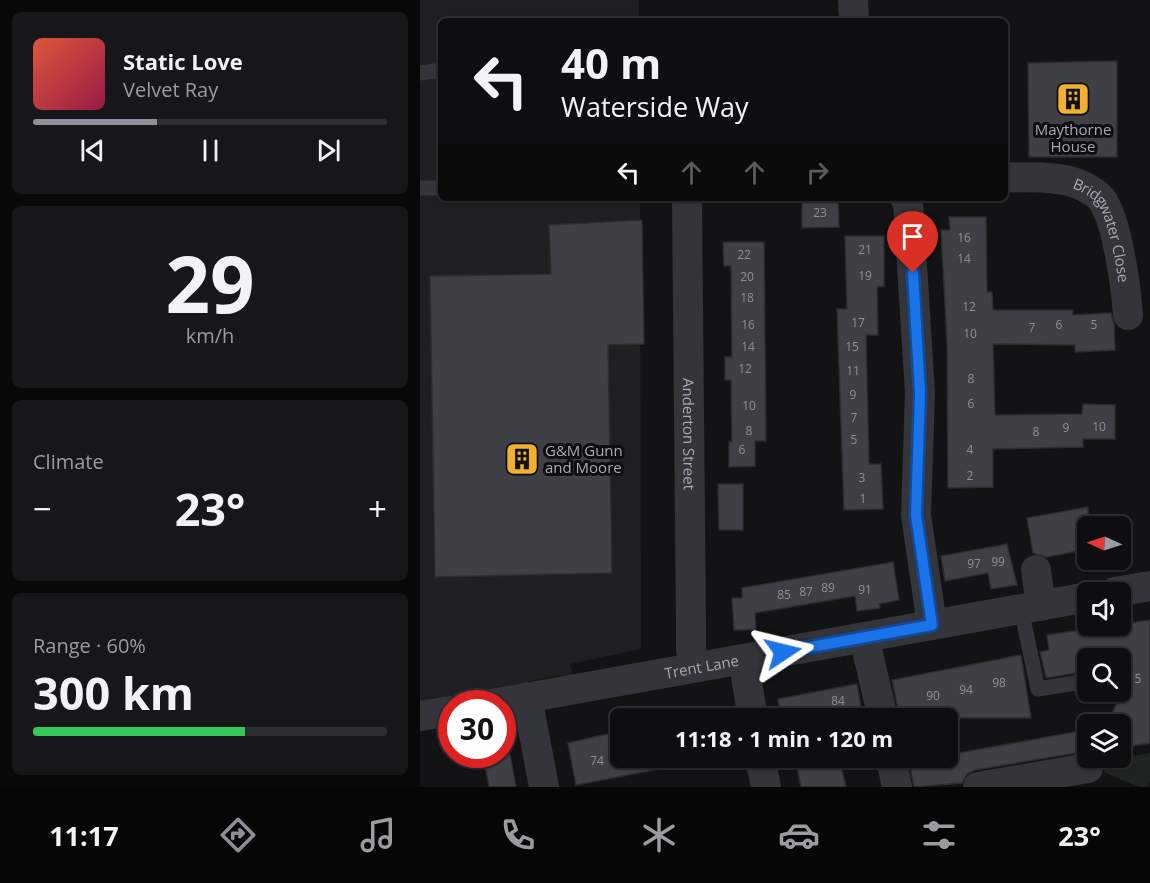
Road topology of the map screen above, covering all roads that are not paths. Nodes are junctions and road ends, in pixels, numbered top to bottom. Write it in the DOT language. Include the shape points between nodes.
graph roads {
  1 [pos="853,0"];
  2 [pos="854,18"];
  3 [pos="438,70"];
  4 [pos="420,73"];
  5 [pos="1008,177"];
  6 [pos="420,188"];
  7 [pos="438,188"];
  8 [pos="687,201"];
  9 [pos="908,201"];
  10 [pos="1128,315"];
  11 [pos="1036,570"];
  12 [pos="1150,586"];
  13 [pos="1131,589"];
  14 [pos="1077,599"];
  15 [pos="1031,607"];
  16 [pos="932,625"];
  17 [pos="864,637"];
  18 [pos="743,659"];
  19 [pos="696,667"];
  20 [pos="1077,683"];
  21 [pos="527,697"];
  22 [pos="516,699"];
  23 [pos="751,708"];
  24 [pos="881,708"];
  25 [pos="438,713"];
  26 [pos="420,716"];
  27 [pos="762,768"];
  28 [pos="893,768"];
  29 [pos="1088,768"];
  30 [pos="544,787"];
  31 [pos="766,787"];
  32 [pos="897,787"];
  33 [pos="978,787"];
  1 -- 2 [label="street"];
  3 -- 4 [label="lane"];
  5 -- 10 [label="street, Bridgwater Close" via="1062,181 1081,185 1098,195 1109,215 1125,277"];
  6 -- 7 [label="lane"];
  8 -- 19 [label="street, Anderton Street" via="691,650"];
  9 -- 16 [label="street" via="920,393 916,515"];
  11 -- 15 [label="street"];
  12 -- 13 [label="street"];
  14 -- 15 [label="street, Trent Lane"];
  15 -- 16 [label="street, Trent Lane"];
  15 -- 20 [label="lane" via="1038,689"];
  16 -- 17 [label="street, Trent Lane"];
  17 -- 18 [label="street, Trent Lane"];
  17 -- 24 [label="street"];
  18 -- 19 [label="street, Trent Lane"];
  18 -- 23 [label="street"];
  19 -- 21 [label="street, Trent Lane"];
  21 -- 22 [label="street, Trent Lane"];
  21 -- 30 [label="street"];
  25 -- 26 [label="street"];
  27 -- 31 [label="street"];
  28 -- 32 [label="street"];
  29 -- 33 [label="street"];
}
